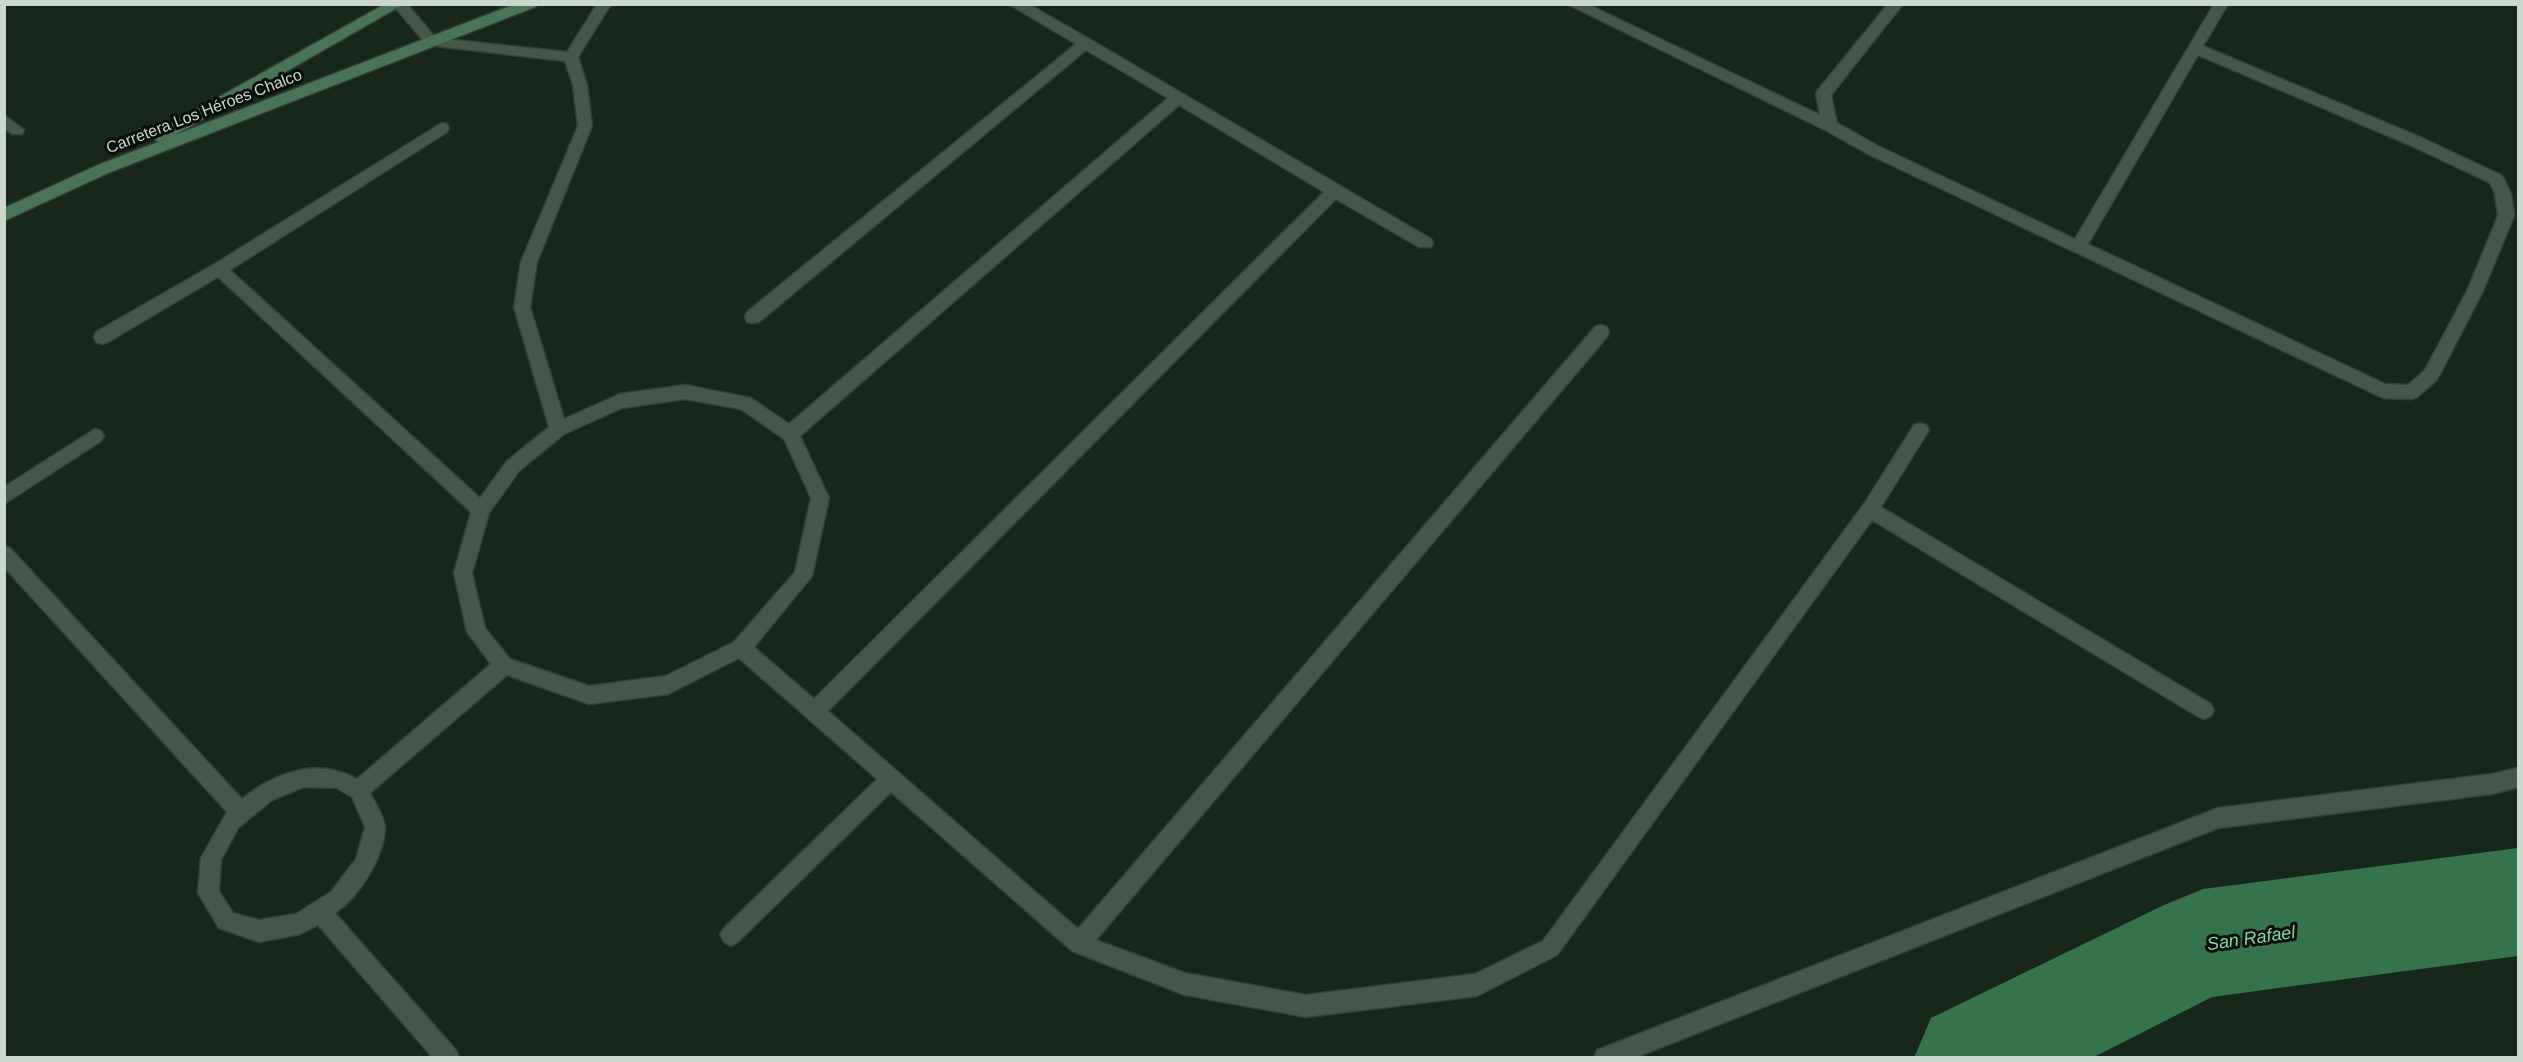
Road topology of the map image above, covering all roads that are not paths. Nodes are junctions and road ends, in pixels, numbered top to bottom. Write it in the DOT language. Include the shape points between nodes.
graph roads {
  1 [pos="398,4"];
  2 [pos="530,4"];
  3 [pos="604,4"];
  4 [pos="1016,4"];
  5 [pos="1574,4"];
  6 [pos="1896,4"];
  7 [pos="2221,4"];
  8 [pos="432,42"];
  9 [pos="1086,43"];
  10 [pos="2194,48"];
  11 [pos="571,57"];
  12 [pos="1179,97"];
  13 [pos="4,120"];
  14 [pos="1830,126"];
  15 [pos="441,128"];
  16 [pos="16,130"];
  17 [pos="104,169"];
  18 [pos="1333,192"];
  19 [pos="4,215"];
  20 [pos="1425,243"];
  21 [pos="2078,247"];
  22 [pos="219,269"];
  23 [pos="753,317"];
  24 [pos="1601,332"];
  25 [pos="102,337"];
  26 [pos="558,429"];
  27 [pos="1920,430"];
  28 [pos="790,434"];
  29 [pos="95,436"];
  30 [pos="4,497"];
  31 [pos="1870,509"];
  32 [pos="481,510"];
  33 [pos="4,554"];
  34 [pos="741,648"];
  35 [pos="504,665"];
  36 [pos="2204,710"];
  37 [pos="814,712"];
  38 [pos="2518,778"];
  39 [pos="891,779"];
  40 [pos="359,790"];
  41 [pos="241,813"];
  42 [pos="320,911"];
  43 [pos="731,934"];
  44 [pos="1079,944"];
  45 [pos="448,1058"];
  46 [pos="1605,1058"];
  1 -- 8 [label="street"];
  1 -- 17 [label="street, Carretera Los Héroes Chalco"];
  2 -- 8 [label="street, Carretera Los Héroes Chalco"];
  3 -- 11 [label="street"];
  4 -- 9 [label="street"];
  5 -- 14 [label="street"];
  6 -- 14 [label="street" via="1823,94"];
  7 -- 10 [label="street"];
  8 -- 11 [label="street"];
  8 -- 17 [label="street, Carretera Los Héroes Chalco"];
  9 -- 12 [label="street"];
  9 -- 23 [label="street"];
  10 -- 21 [label="street"];
  10 -- 21 [label="street" via="2417,141 2496,179 2506,216 2475,291 2431,375 2411,392 2383,391"];
  11 -- 26 [label="street" via="585,126 529,262 522,307"];
  12 -- 18 [label="street"];
  12 -- 28 [label="street"];
  13 -- 16 [label="street"];
  14 -- 21 [label="street"];
  15 -- 22 [label="street"];
  17 -- 19 [label="street"];
  18 -- 20 [label="street"];
  18 -- 37 [label="street"];
  22 -- 25 [label="street"];
  22 -- 32 [label="street"];
  24 -- 44 [label="street"];
  26 -- 28 [label="street" via="620,401 685,392 745,403"];
  26 -- 32 [label="street" via="513,466"];
  27 -- 31 [label="street"];
  28 -- 34 [label="street" via="820,498 803,576"];
  29 -- 30 [label="street"];
  31 -- 36 [label="street"];
  31 -- 44 [label="street" via="1550,948 1477,985 1306,1006 1185,984"];
  32 -- 35 [label="street" via="463,573 476,632"];
  33 -- 41 [label="street"];
  34 -- 35 [label="street" via="668,685 589,695"];
  34 -- 37 [label="street"];
  35 -- 40 [label="street"];
  37 -- 39 [label="street"];
  38 -- 46 [label="street" via="2218,818"];
  39 -- 43 [label="street"];
  39 -- 44 [label="street"];
  40 -- 41 [label="street" via="339,779 304,777 265,793"];
  40 -- 42 [label="street" via="375,827 365,864 338,899"];
  41 -- 42 [label="street" via="231,821 211,858 208,893 226,921 259,932 300,924"];
  42 -- 45 [label="street"];
}
